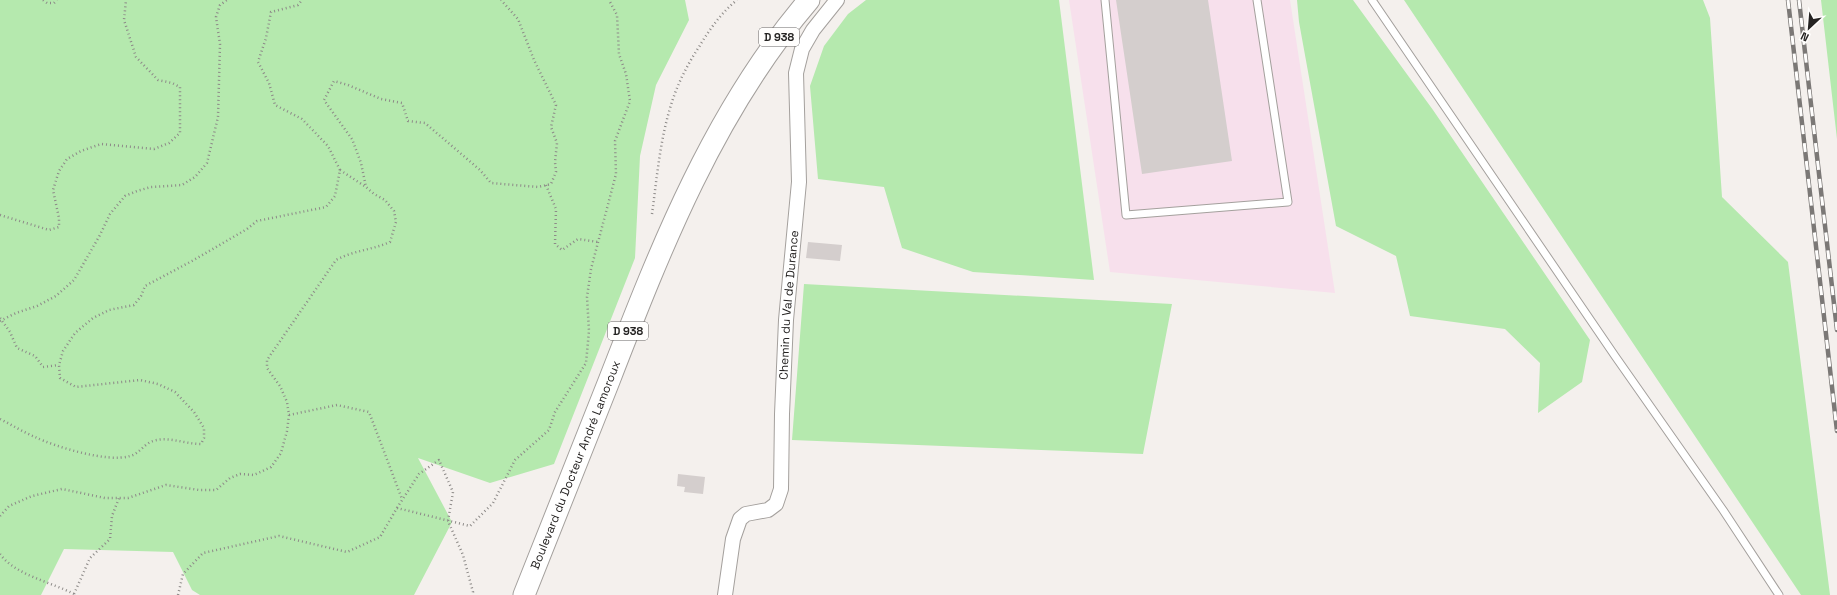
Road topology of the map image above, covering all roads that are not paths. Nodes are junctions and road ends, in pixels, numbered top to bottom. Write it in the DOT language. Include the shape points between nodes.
graph roads {
  1 [pos="809,0"];
  2 [pos="837,0"];
  3 [pos="1105,0"];
  4 [pos="1257,0"];
  5 [pos="1372,0"];
  6 [pos="524,595"];
  7 [pos="725,595"];
  8 [pos="1779,595"];
  1 -- 6 [label="main road, Boulevard du Docteur André Lamoroux / D 938" via="752,76 708,150 671,226"];
  2 -- 7 [label="street, Chemin du Val de Durance" via="813,30 802,49 796,73 799,182 786,320 781,489 776,504 768,510 746,514 740,519 733,539"];
  3 -- 4 [label="lane" via="1126,215 1288,202"];
  5 -- 8 [label="lane"];
}
